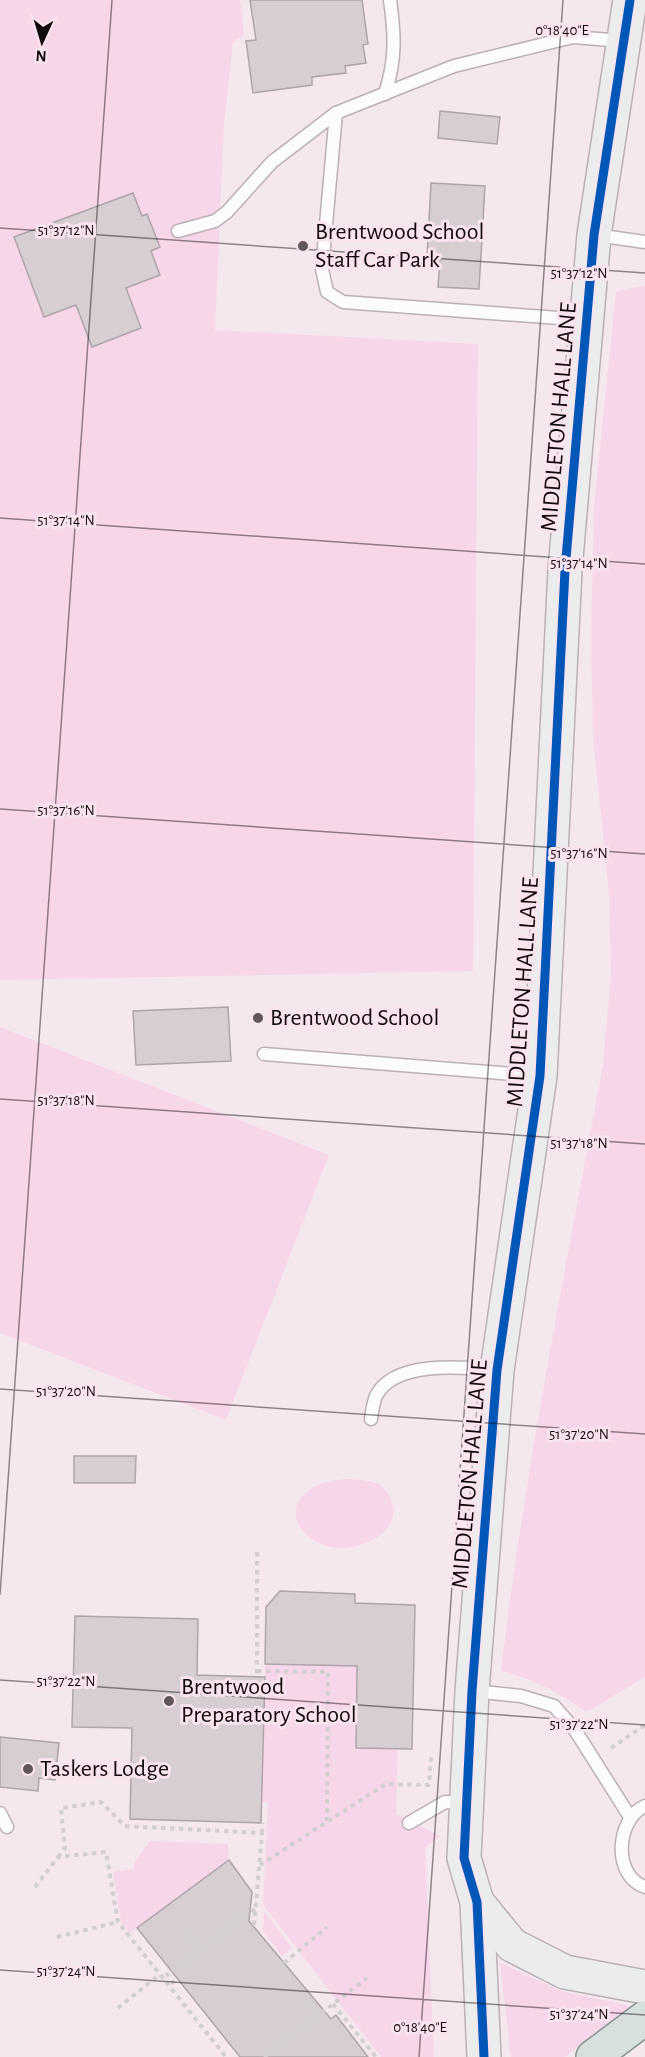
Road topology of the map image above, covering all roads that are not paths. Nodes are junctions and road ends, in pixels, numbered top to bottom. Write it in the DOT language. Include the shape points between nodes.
graph roads {
  1 [pos="390,0"];
  2 [pos="630,0"];
  3 [pos="624,41"];
  4 [pos="385,94"];
  5 [pos="336,113"];
  6 [pos="178,231"];
  7 [pos="594,235"];
  8 [pos="645,242"];
  9 [pos="586,320"];
  10 [pos="264,1054"];
  11 [pos="540,1076"];
  12 [pos="497,1370"];
  13 [pos="371,1419"];
  14 [pos="472,1691"];
  15 [pos="467,1803"];
  16 [pos="645,1806"];
  17 [pos="0,1813"];
  18 [pos="630,1817"];
  19 [pos="409,1823"];
  20 [pos="6,1827"];
  21 [pos="645,1887"];
  22 [pos="477,1902"];
  23 [pos="645,1987"];
  24 [pos="645,2018"];
  25 [pos="484,2057"];
  26 [pos="593,2057"];
  1 -- 4 [label="lane" via="395,49"];
  2 -- 3 [label="street, MIDDLETON HALL LANE"];
  3 -- 4 [label="lane" via="573,37 454,66"];
  3 -- 7 [label="street, MIDDLETON HALL LANE"];
  4 -- 5 [label="lane"];
  5 -- 6 [label="lane" via="272,162 215,221"];
  5 -- 9 [label="lane" via="322,268 327,292 343,302"];
  7 -- 8 [label="lane"];
  7 -- 9 [label="street, MIDDLETON HALL LANE"];
  9 -- 11 [label="street, MIDDLETON HALL LANE" via="565,570"];
  10 -- 11 [label="lane"];
  11 -- 12 [label="street, MIDDLETON HALL LANE"];
  12 -- 13 [label="lane" via="435,1367 412,1372 381,1389"];
  12 -- 14 [label="street, MIDDLETON HALL LANE"];
  14 -- 15 [label="street, MIDDLETON HALL LANE"];
  14 -- 18 [label="lane" via="521,1696 554,1706 575,1730"];
  15 -- 19 [label="lane" via="445,1802"];
  15 -- 22 [label="street, MIDDLETON HALL LANE" via="464,1858"];
  16 -- 18 [label="lane"];
  17 -- 20 [label="lane"];
  18 -- 21 [label="lane" via="621,1838 622,1852 627,1873"];
  22 -- 23 [label="street, MIDDLETON HALL LANE" via="513,1945 565,1972"];
  22 -- 25 [label="street, MIDDLETON HALL LANE"];
  24 -- 26 [label="main road"];
}
